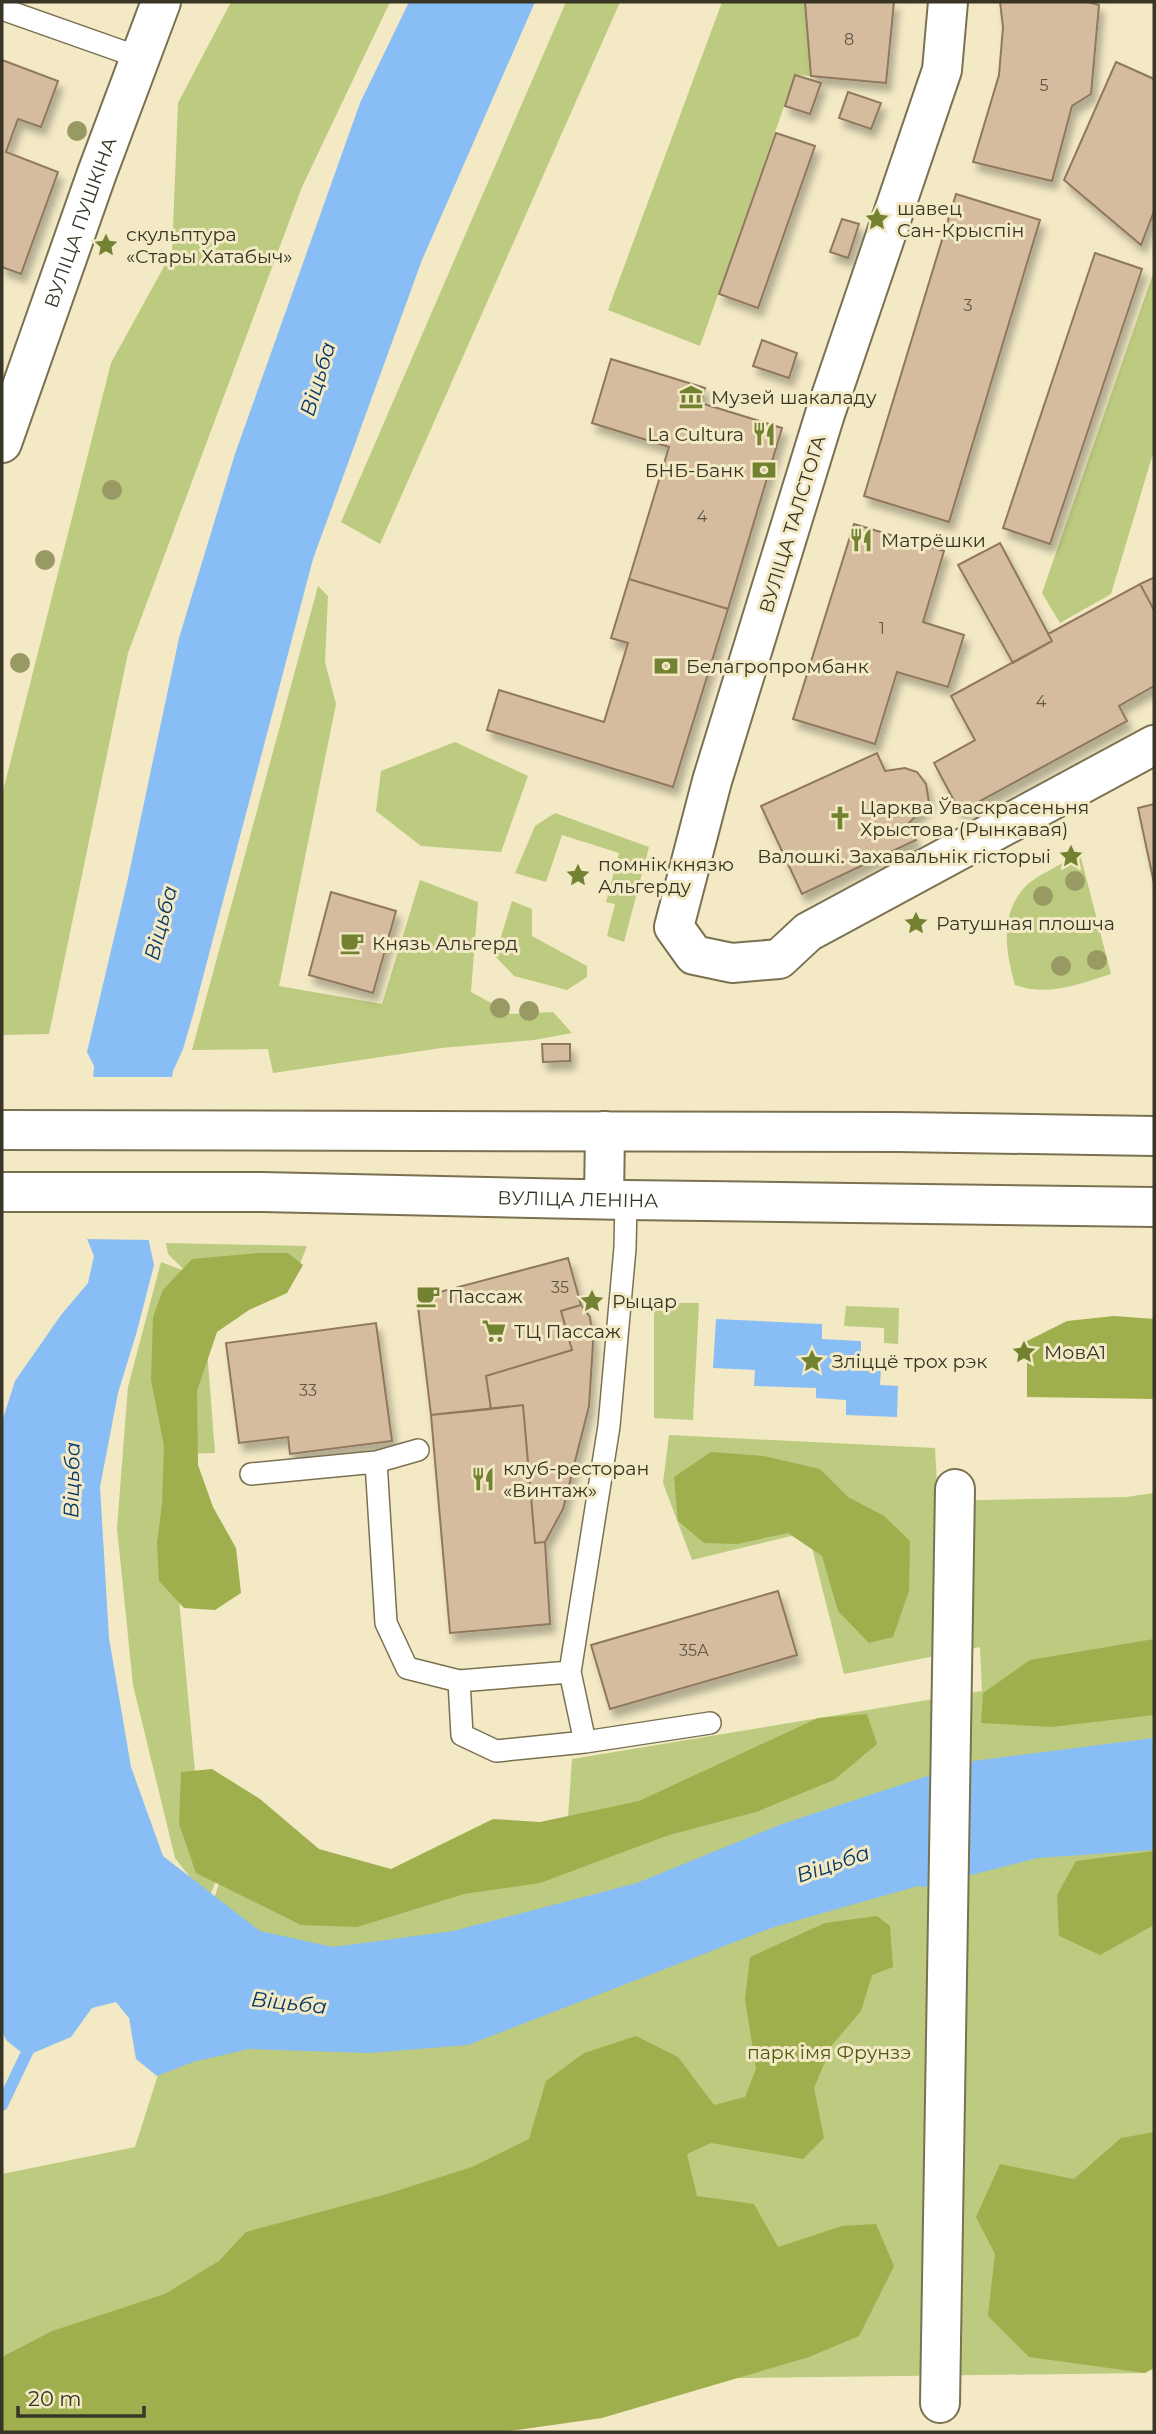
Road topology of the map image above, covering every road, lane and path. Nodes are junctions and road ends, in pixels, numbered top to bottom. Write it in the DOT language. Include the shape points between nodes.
graph roads {
  1 [pos="161,2"];
  2 [pos="948,2"];
  3 [pos="2,9"];
  4 [pos="138,57"];
  5 [pos="2,443"];
  6 [pos="1154,745"];
  7 [pos="2,1130"];
  8 [pos="605,1131"];
  9 [pos="1154,1136"];
  10 [pos="2,1192"];
  11 [pos="615,1200"];
  12 [pos="1154,1206"];
  13 [pos="418,1450"];
  14 [pos="376,1462"];
  15 [pos="251,1474"];
  16 [pos="955,1489"];
  17 [pos="570,1672"];
  18 [pos="459,1681"];
  19 [pos="710,1723"];
  20 [pos="584,1741"];
  21 [pos="940,2403"];
  1 -- 4 [label="street, ВУЛІЦА ПУШКІНА"];
  2 -- 6 [label="street, ВУЛІЦА ТАЛСТОГА" via="942,70 825,414 712,781 674,927 694,955 732,963 779,959 808,932"];
  3 -- 4 [label="lane"];
  4 -- 5 [label="street, ВУЛІЦА ПУШКІНА"];
  7 -- 8 [label="street"];
  8 -- 9 [label="street"];
  8 -- 11 [label="street"];
  10 -- 11 [label="street, ВУЛІЦА ЛЕНІНА"];
  11 -- 12 [label="street, ВУЛІЦА ЛЕНІНА"];
  11 -- 17 [label="lane" via="625,1248 609,1426"];
  13 -- 14 [label="lane"];
  14 -- 15 [label="lane"];
  14 -- 18 [label="lane" via="386,1623 408,1668"];
  16 -- 21 [label="street"];
  17 -- 18 [label="lane"];
  17 -- 20 [label="lane"];
  18 -- 20 [label="lane" via="462,1735 496,1751"];
  19 -- 20 [label="lane"];
}
